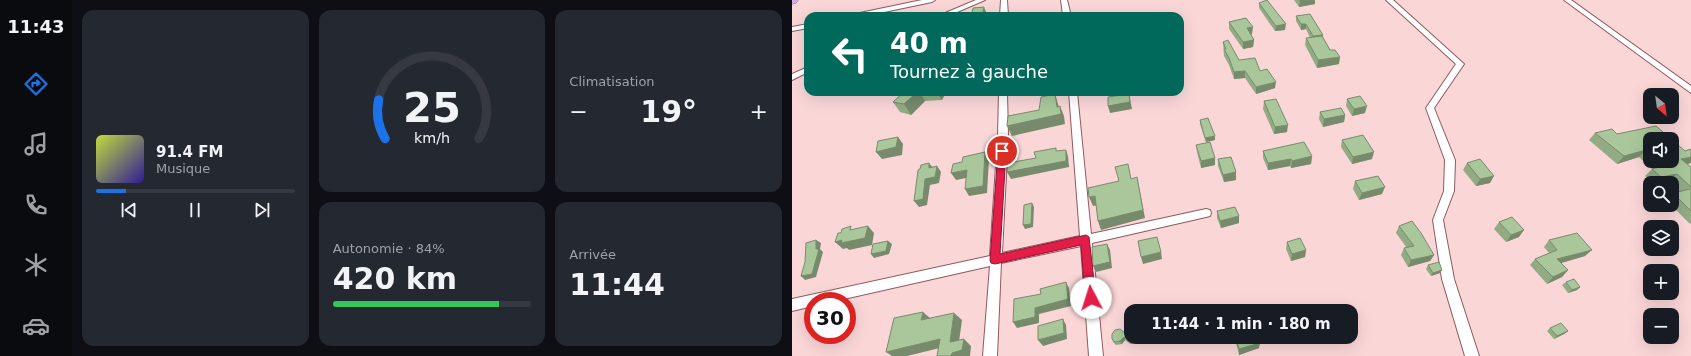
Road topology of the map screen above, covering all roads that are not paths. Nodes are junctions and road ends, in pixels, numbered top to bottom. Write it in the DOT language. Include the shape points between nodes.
graph roads {
  1 [pos="932,0"];
  2 [pos="982,0"];
  3 [pos="1004,0"];
  4 [pos="1064,0"];
  5 [pos="1389,0"];
  6 [pos="1568,0"];
  7 [pos="874,12"];
  8 [pos="952,12"];
  9 [pos="1004,12"];
  10 [pos="1066,12"];
  11 [pos="804,27"];
  12 [pos="792,29"];
  13 [pos="804,71"];
  14 [pos="792,77"];
  15 [pos="1691,90"];
  16 [pos="1003,96"];
  17 [pos="1073,96"];
  18 [pos="1206,213"];
  19 [pos="1086,240"];
  20 [pos="995,260"];
  21 [pos="792,305"];
  22 [pos="990,356"];
  23 [pos="1096,356"];
  24 [pos="1472,356"];
  1 -- 7 [label="street"];
  2 -- 8 [label="street"];
  3 -- 9 [label="street"];
  4 -- 10 [label="street"];
  5 -- 24 [label="street" via="1460,64 1430,108 1450,160 1449,191 1438,220 1448,278"];
  6 -- 15 [label="street"];
  11 -- 12 [label="street"];
  13 -- 14 [label="street"];
  16 -- 20 [label="street"];
  17 -- 19 [label="street"];
  18 -- 19 [label="street"];
  19 -- 20 [label="street"];
  19 -- 23 [label="street"];
  20 -- 21 [label="street"];
  20 -- 22 [label="street"];
}
